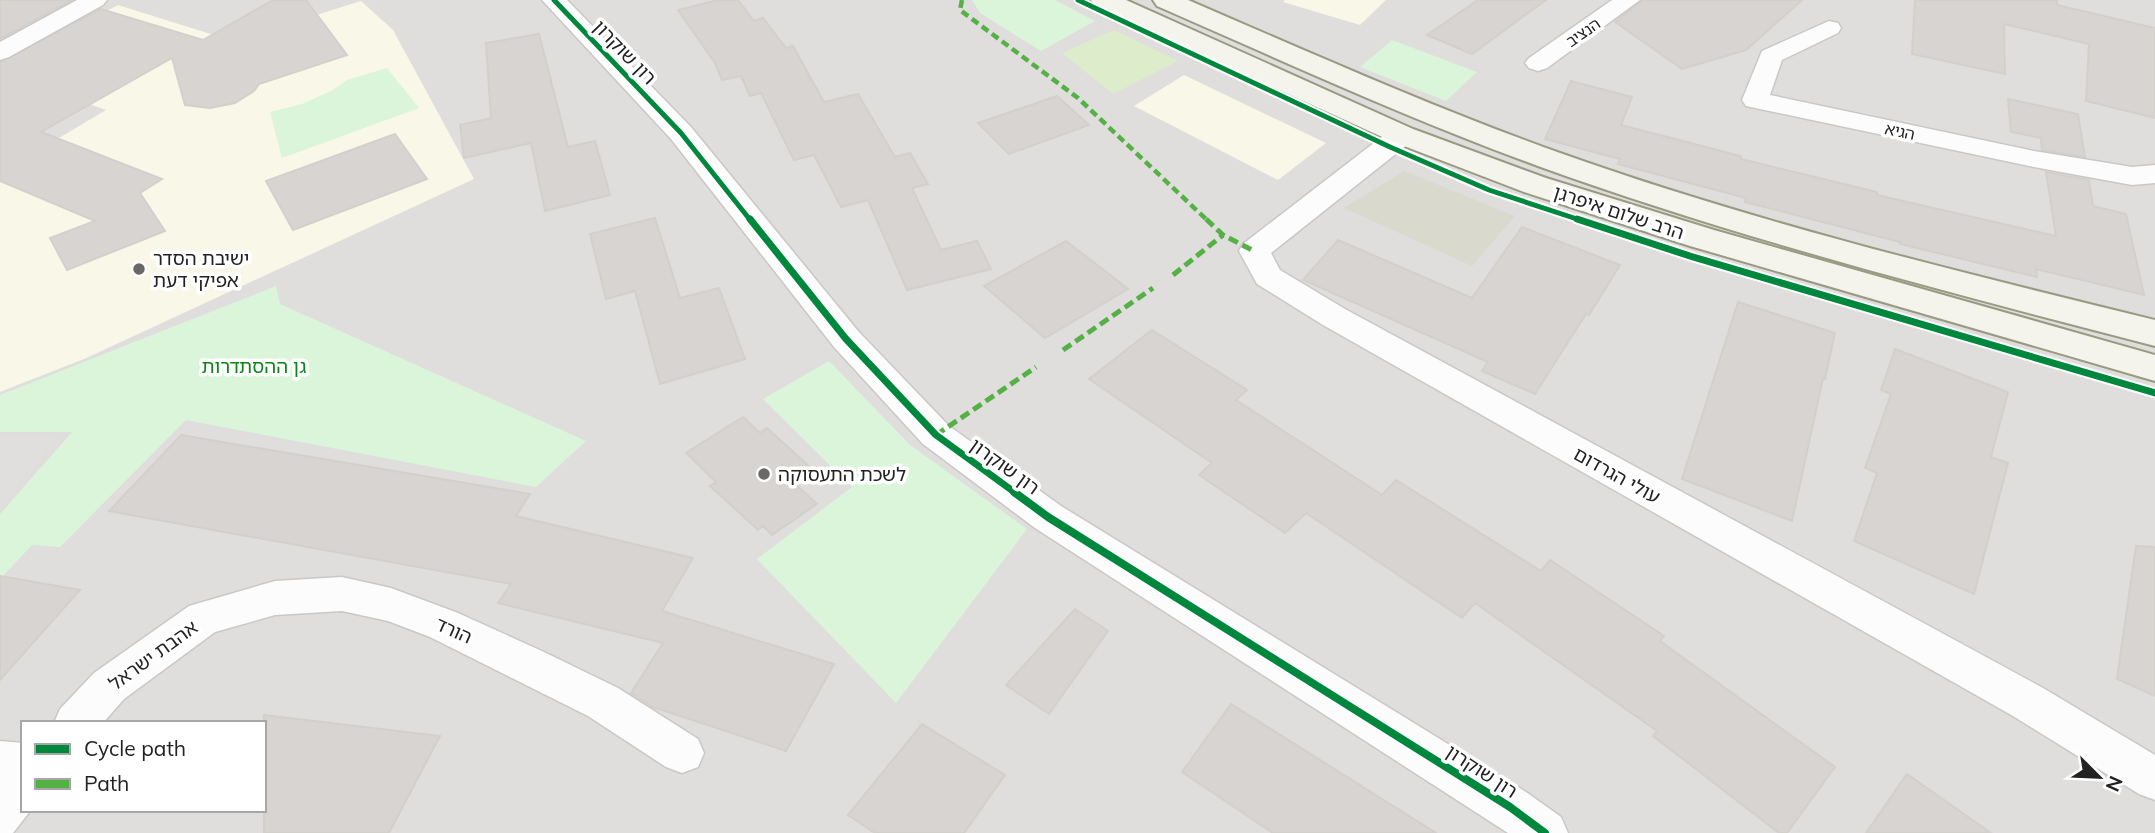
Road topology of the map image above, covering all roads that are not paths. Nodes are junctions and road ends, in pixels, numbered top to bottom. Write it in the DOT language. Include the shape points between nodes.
graph roads {
  1 [pos="95,0"];
  2 [pos="554,0"];
  3 [pos="1104,0"];
  4 [pos="1166,0"];
  5 [pos="1628,0"];
  6 [pos="1829,28"];
  7 [pos="0,52"];
  8 [pos="1538,63"];
  9 [pos="1402,135"];
  10 [pos="2155,174"];
  11 [pos="2155,333"];
  12 [pos="2155,368"];
  13 [pos="204,618"];
  14 [pos="77,721"];
  15 [pos="682,754"];
  16 [pos="0,762"];
  17 [pos="21,764"];
  18 [pos="2155,779"];
  19 [pos="21,787"];
  20 [pos="0,816"];
  21 [pos="1545,833"];
  1 -- 7 [label="street"];
  2 -- 21 [label="street, רון שוקרון" via="681,133 846,340 936,435 1048,517"];
  3 -- 9 [label="main road, הרב שלום איפרגן"];
  4 -- 11 [label="main road, הרב שלום איפרגן" via="1551,159 1841,249"];
  5 -- 8 [label="street, הנציב"];
  6 -- 10 [label="street, הגיא" via="1771,56 1755,100 2034,159 2133,176"];
  9 -- 12 [label="main road, הרב שלום איפרגן" via="1535,185 1702,238"];
  9 -- 18 [label="street, עולי הגרדום" via="1254,251 1268,277 2028,702"];
  13 -- 14 [label="street, אהבת ישראל" via="109,686"];
  13 -- 15 [label="street, הורד" via="275,598 342,594 391,605 444,625 590,696"];
  16 -- 17 [label="street"];
  19 -- 20 [label="street"];
}
